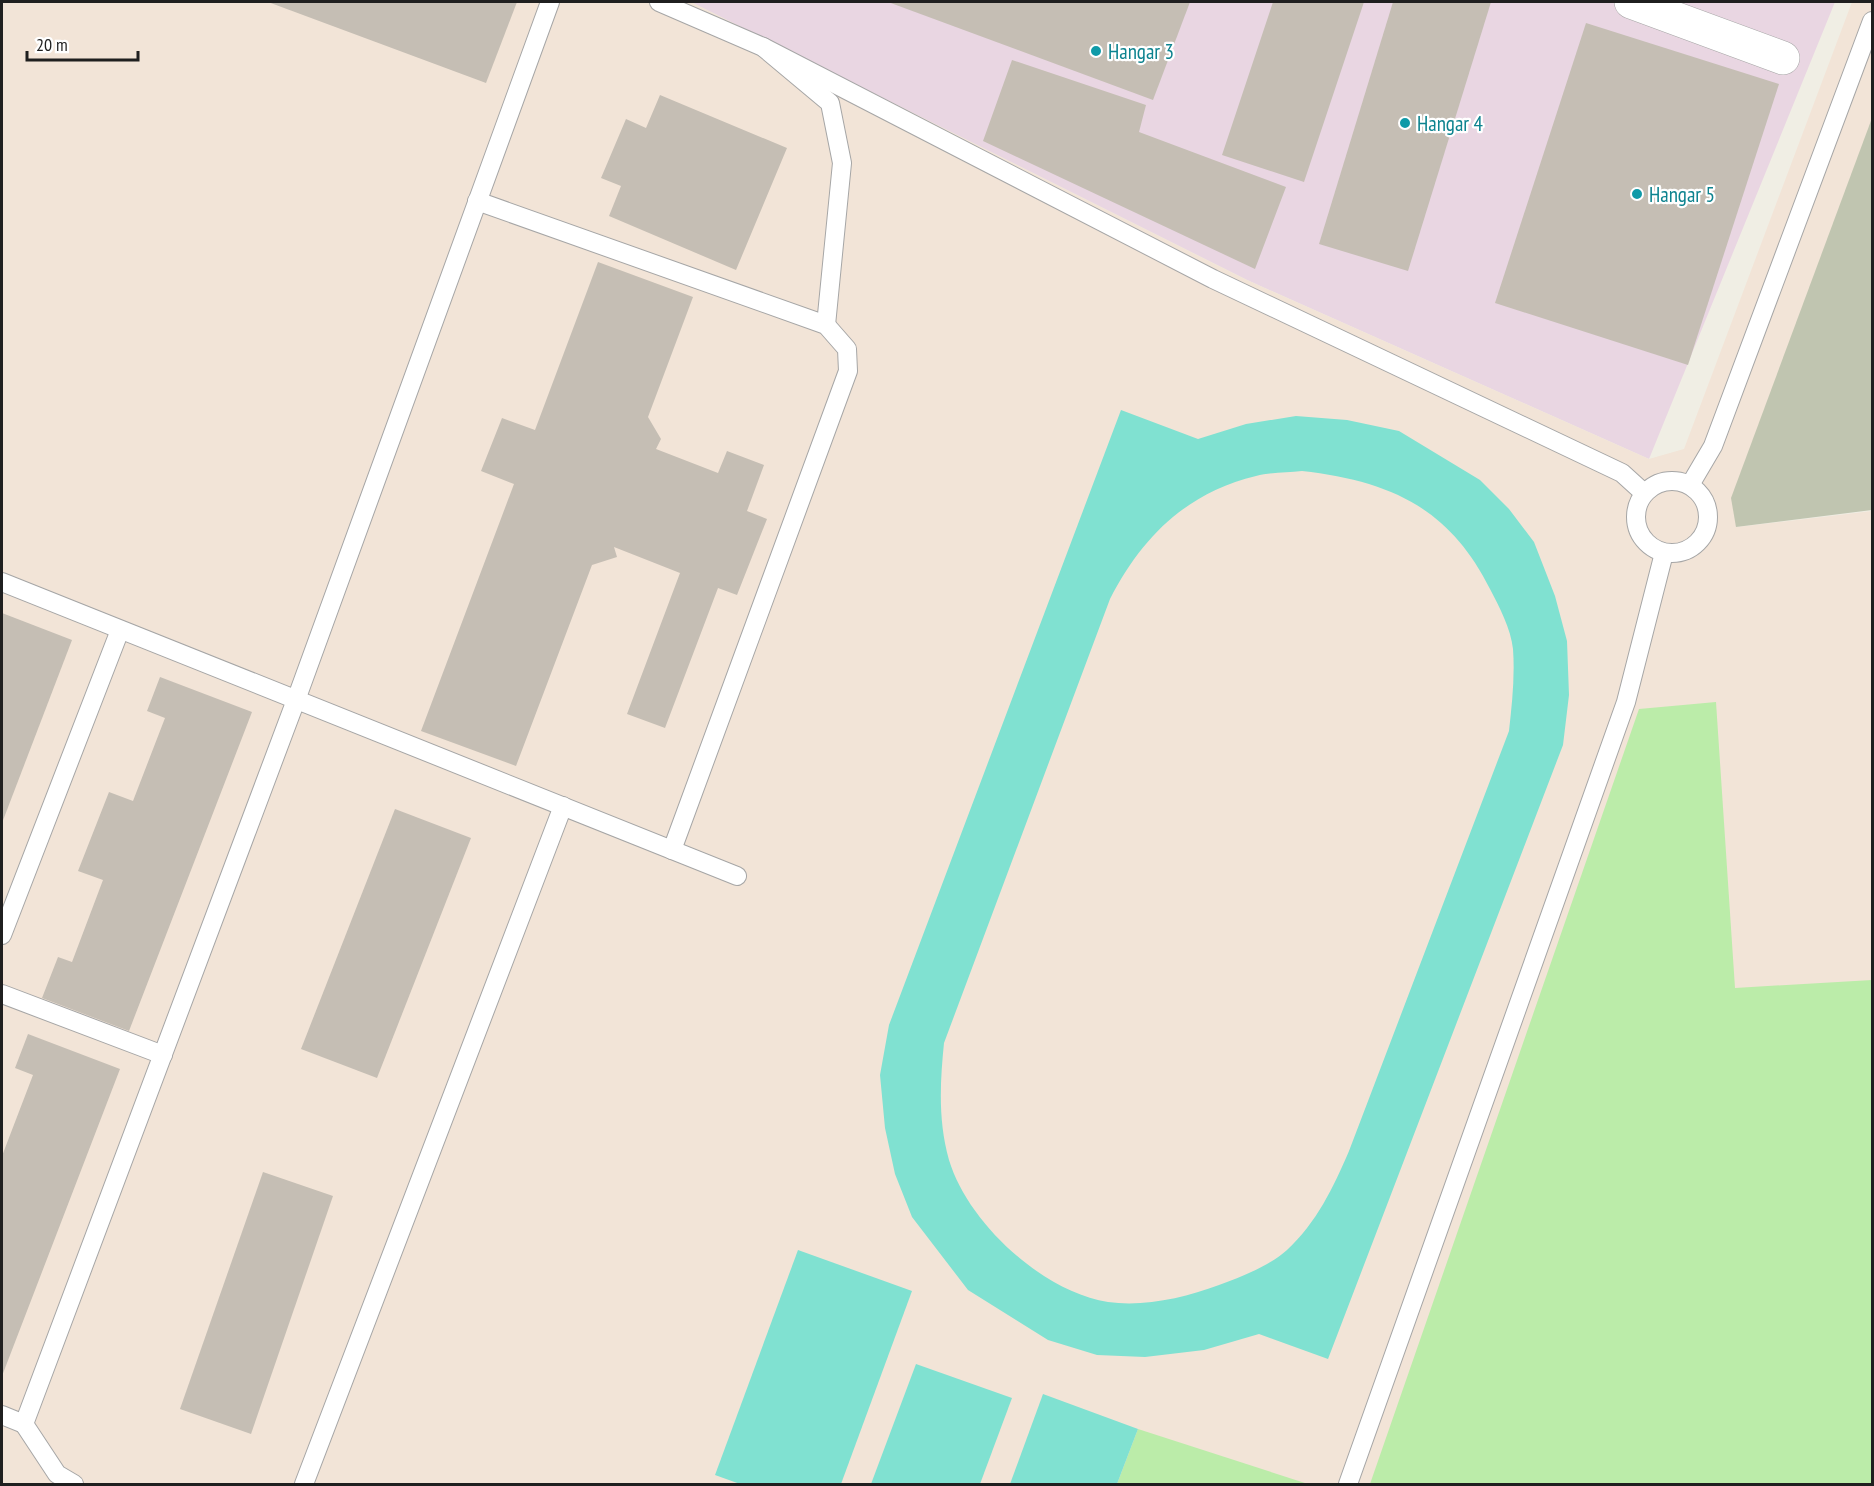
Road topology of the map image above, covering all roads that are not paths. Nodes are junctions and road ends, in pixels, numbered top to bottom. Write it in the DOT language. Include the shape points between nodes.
graph roads {
  1 [pos="550,2"];
  2 [pos="659,2"];
  3 [pos="1631,2"];
  4 [pos="1872,21"];
  5 [pos="763,47"];
  6 [pos="1783,58"];
  7 [pos="477,201"];
  8 [pos="826,325"];
  9 [pos="1690,485"];
  10 [pos="1644,493"];
  11 [pos="1664,553"];
  12 [pos="2,582"];
  13 [pos="120,630"];
  14 [pos="297,700"];
  15 [pos="563,806"];
  16 [pos="672,850"];
  17 [pos="737,876"];
  18 [pos="2,935"];
  19 [pos="2,994"];
  20 [pos="163,1055"];
  21 [pos="2,1415"];
  22 [pos="24,1424"];
  23 [pos="74,1485"];
  24 [pos="304,1485"];
  25 [pos="1348,1485"];
  1 -- 7 [label="lane"];
  2 -- 5 [label="lane"];
  3 -- 6 [label="street"];
  4 -- 9 [label="lane" via="1713,446"];
  5 -- 8 [label="lane" via="830,103 842,163"];
  5 -- 10 [label="lane" via="1213,279 1622,472"];
  7 -- 8 [label="lane"];
  7 -- 14 [label="lane"];
  8 -- 16 [label="lane" via="847,349 848,371"];
  9 -- 10 [label="lane" via="1665,481"];
  9 -- 11 [label="lane" via="1705,502 1707,525 1696,544 1686,550"];
  10 -- 11 [label="lane" via="1637,504 1637,529 1653,548"];
  11 -- 25 [label="lane" via="1626,702"];
  12 -- 13 [label="lane"];
  13 -- 14 [label="lane"];
  13 -- 18 [label="lane"];
  14 -- 15 [label="lane"];
  14 -- 20 [label="lane"];
  15 -- 16 [label="lane"];
  15 -- 24 [label="lane"];
  16 -- 17 [label="lane"];
  19 -- 20 [label="lane"];
  20 -- 22 [label="lane"];
  21 -- 22 [label="lane"];
  22 -- 23 [label="lane" via="57,1474"];
}
